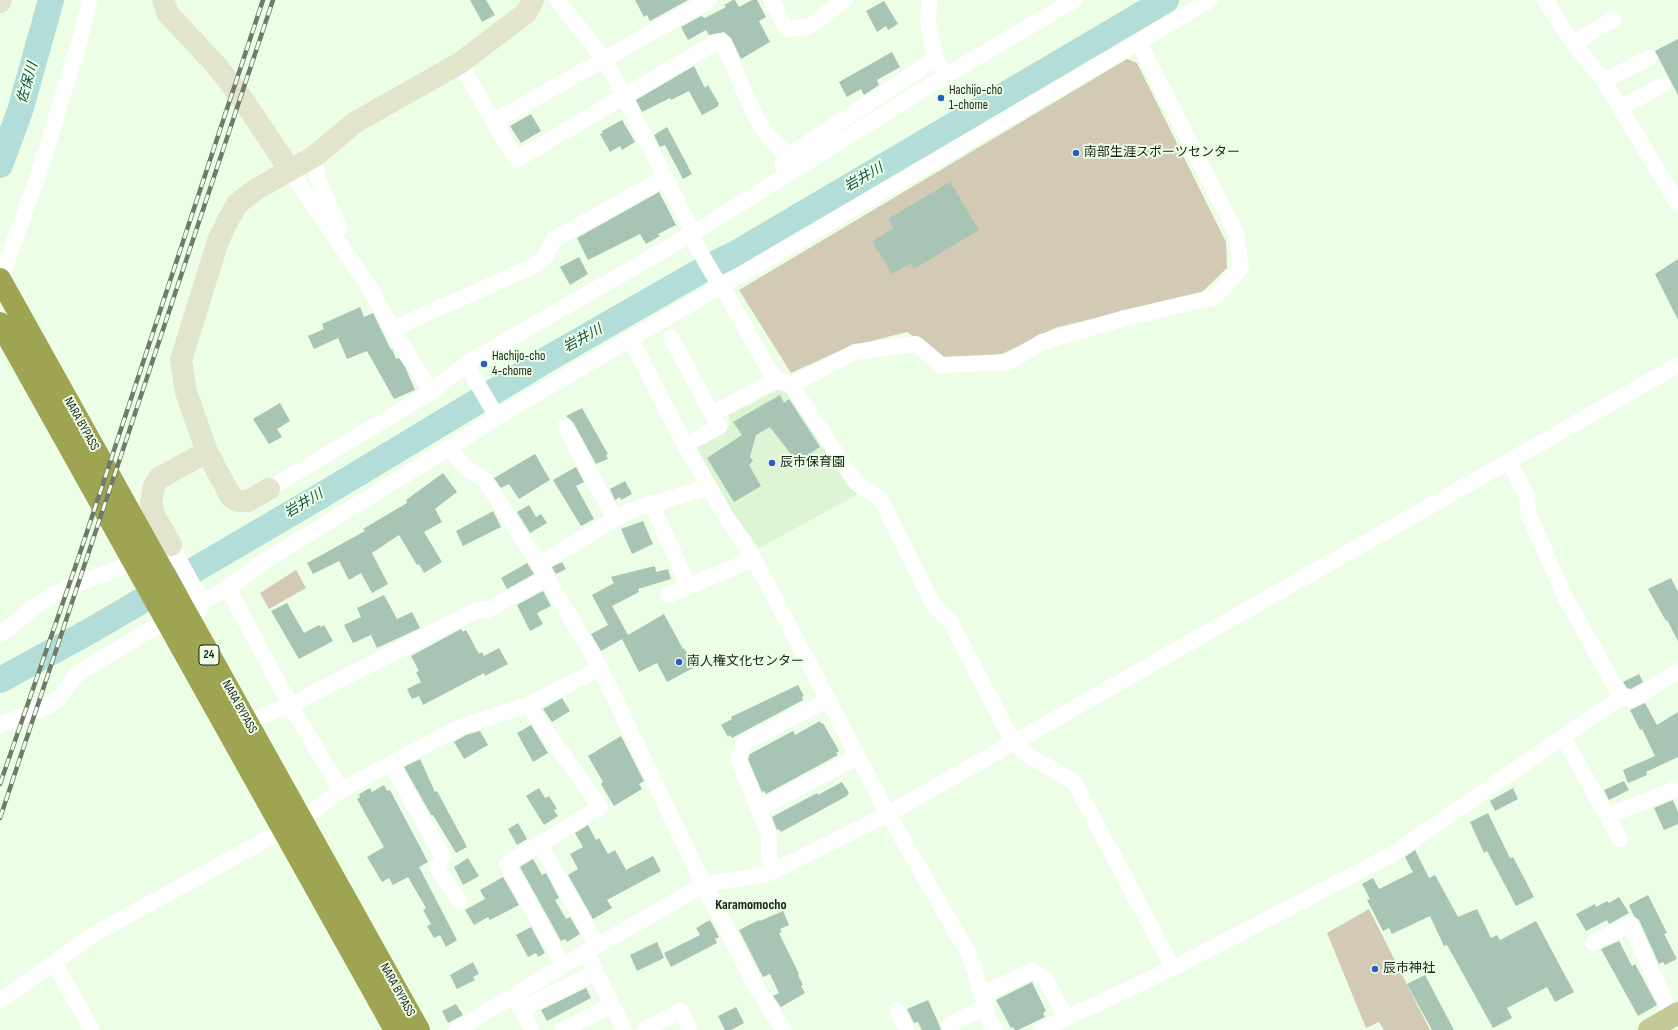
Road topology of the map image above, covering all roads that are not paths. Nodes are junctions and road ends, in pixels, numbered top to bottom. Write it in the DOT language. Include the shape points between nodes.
graph roads {
  1 [pos="90,0"];
  2 [pos="163,0"];
  3 [pos="533,0"];
  4 [pos="558,0"];
  5 [pos="709,0"];
  6 [pos="771,0"];
  7 [pos="845,0"];
  8 [pos="930,0"];
  9 [pos="1074,0"];
  10 [pos="1210,0"];
  11 [pos="1545,0"];
  12 [pos="1614,20"];
  13 [pos="1139,42"];
  14 [pos="1573,42"];
  15 [pos="1649,58"];
  16 [pos="935,59"];
  17 [pos="605,60"];
  18 [pos="460,63"];
  19 [pos="947,75"];
  20 [pos="1604,81"];
  21 [pos="1663,85"];
  22 [pos="624,97"];
  23 [pos="1620,108"];
  24 [pos="493,122"];
  25 [pos="316,156"];
  26 [pos="788,156"];
  27 [pos="290,170"];
  28 [pos="664,178"];
  29 [pos="762,190"];
  30 [pos="1676,195"];
  31 [pos="692,236"];
  32 [pos="350,256"];
  33 [pos="0,280"];
  34 [pos="719,283"];
  35 [pos="0,323"];
  36 [pos="392,329"];
  37 [pos="671,337"];
  38 [pos="631,340"];
  39 [pos="1678,365"];
  40 [pos="469,369"];
  41 [pos="775,380"];
  42 [pos="791,385"];
  43 [pos="431,392"];
  44 [pos="496,414"];
  45 [pos="712,414"];
  46 [pos="565,427"];
  47 [pos="685,445"];
  48 [pos="449,448"];
  49 [pos="207,452"];
  50 [pos="1509,461"];
  51 [pos="709,487"];
  52 [pos="269,489"];
  53 [pos="651,503"];
  54 [pos="614,519"];
  55 [pos="173,550"];
  56 [pos="754,559"];
  57 [pos="543,571"];
  58 [pos="685,578"];
  59 [pos="228,588"];
  60 [pos="668,595"];
  61 [pos="200,598"];
  62 [pos="0,635"];
  63 [pos="600,668"];
  64 [pos="1678,671"];
  65 [pos="1621,697"];
  66 [pos="827,700"];
  67 [pos="290,705"];
  68 [pos="528,705"];
  69 [pos="247,722"];
  70 [pos="0,724"];
  71 [pos="1562,737"];
  72 [pos="1013,742"];
  73 [pos="858,757"];
  74 [pos="392,765"];
  75 [pos="1678,788"];
  76 [pos="341,790"];
  77 [pos="758,809"];
  78 [pos="888,814"];
  79 [pos="1607,816"];
  80 [pos="300,821"];
  81 [pos="1620,839"];
  82 [pos="540,844"];
  83 [pos="770,874"];
  84 [pos="704,885"];
  85 [pos="459,901"];
  86 [pos="1593,943"];
  87 [pos="591,949"];
  88 [pos="54,963"];
  89 [pos="563,965"];
  90 [pos="1172,968"];
  91 [pos="596,972"];
  92 [pos="991,990"];
  93 [pos="513,994"];
  94 [pos="0,1001"];
  95 [pos="612,1005"];
  96 [pos="986,1006"];
  97 [pos="521,1009"];
  98 [pos="897,1010"];
  99 [pos="1675,1014"];
  100 [pos="1053,1026"];
  101 [pos="92,1030"];
  102 [pos="395,1030"];
  103 [pos="416,1030"];
  104 [pos="419,1030"];
  105 [pos="456,1030"];
  106 [pos="532,1030"];
  107 [pos="563,1030"];
  108 [pos="624,1030"];
  109 [pos="644,1030"];
  110 [pos="690,1030"];
  111 [pos="784,1030"];
  112 [pos="907,1030"];
  113 [pos="951,1030"];
  114 [pos="995,1030"];
  115 [pos="1649,1030"];
  1 -- 33 [label="street" via="41,167"];
  2 -- 27 [label="street" via="168,14 216,65"];
  3 -- 18 [label="street" via="526,13"];
  4 -- 17 [label="street"];
  5 -- 17 [label="street"];
  6 -- 7 [label="street" via="787,29 808,27"];
  8 -- 16 [label="street" via="928,19"];
  9 -- 19 [label="street"];
  10 -- 13 [label="street"];
  11 -- 14 [label="street"];
  12 -- 14 [label="street"];
  13 -- 34 [label="street"];
  13 -- 42 [label="street" via="1236,233 1241,268 1215,297 1125,318 1042,342 1009,362 941,365 916,344 855,352"];
  14 -- 20 [label="street"];
  15 -- 20 [label="street"];
  16 -- 19 [label="street"];
  16 -- 26 [label="street"];
  17 -- 22 [label="street"];
  17 -- 24 [label="street"];
  18 -- 24 [label="street"];
  18 -- 25 [label="street" via="354,123"];
  19 -- 29 [label="street"];
  20 -- 23 [label="street"];
  21 -- 23 [label="street"];
  22 -- 24 [label="street" via="516,160"];
  22 -- 26 [label="street" via="716,42 723,42 755,116 769,137"];
  22 -- 28 [label="street"];
  23 -- 30 [label="street"];
  25 -- 27 [label="street"];
  25 -- 32 [label="street" via="317,176"];
  26 -- 29 [label="street"];
  27 -- 32 [label="street"];
  27 -- 49 [label="street" via="255,190 237,204 218,240 191,325 181,360 186,392"];
  28 -- 31 [label="street"];
  28 -- 36 [label="street" via="553,240 545,257 536,265"];
  29 -- 31 [label="street"];
  31 -- 34 [label="street"];
  31 -- 40 [label="street"];
  32 -- 36 [label="street"];
  33 -- 104 [label="highway, NARA BYPASS / 24"];
  34 -- 38 [label="street"];
  34 -- 41 [label="street"];
  35 -- 102 [label="highway, NARA BYPASS / 24"];
  36 -- 43 [label="street"];
  37 -- 45 [label="street"];
  38 -- 44 [label="street"];
  38 -- 47 [label="street"];
  39 -- 50 [label="street"];
  40 -- 43 [label="street"];
  40 -- 44 [label="street"];
  41 -- 42 [label="street"];
  41 -- 45 [label="street"];
  42 -- 72 [label="street" via="856,483 880,498 933,604 950,621"];
  43 -- 52 [label="street"];
  44 -- 48 [label="street"];
  45 -- 47 [label="street" via="719,427"];
  46 -- 54 [label="street"];
  47 -- 51 [label="street"];
  48 -- 57 [label="street" via="466,468 484,479"];
  48 -- 59 [label="street" via="263,562"];
  49 -- 52 [label="street" via="231,497 238,501 248,501"];
  49 -- 55 [label="street" via="159,478 154,486 151,503 154,515"];
  50 -- 65 [label="street" via="1527,496 1529,515 1564,595"];
  50 -- 72 [label="street"];
  51 -- 53 [label="street"];
  51 -- 56 [label="street"];
  53 -- 54 [label="street"];
  53 -- 58 [label="street"];
  54 -- 57 [label="street"];
  55 -- 61 [label="street"];
  55 -- 62 [label="street" via="55,594 30,610"];
  56 -- 60 [label="street"];
  56 -- 66 [label="street"];
  57 -- 63 [label="street"];
  57 -- 67 [label="street" via="485,611 479,610"];
  59 -- 61 [label="street"];
  59 -- 67 [label="street"];
  61 -- 69 [label="street" via="198,633"];
  61 -- 70 [label="street" via="78,673 60,697 50,705"];
  63 -- 68 [label="street"];
  63 -- 84 [label="street"];
  64 -- 65 [label="street" via="1633,699"];
  65 -- 71 [label="street"];
  66 -- 73 [label="street"];
  66 -- 77 [label="street" via="744,743 738,759"];
  67 -- 69 [label="street"];
  67 -- 76 [label="street"];
  68 -- 74 [label="street" via="460,727"];
  68 -- 82 [label="street" via="600,807"];
  69 -- 80 [label="street"];
  71 -- 79 [label="street"];
  71 -- 90 [label="street" via="1393,854"];
  72 -- 78 [label="street"];
  72 -- 90 [label="street" via="1031,757 1074,782"];
  73 -- 77 [label="street"];
  73 -- 78 [label="street"];
  74 -- 76 [label="street"];
  74 -- 85 [label="street" via="443,857 437,868"];
  75 -- 79 [label="street"];
  76 -- 80 [label="street"];
  77 -- 83 [label="street" via="769,836"];
  78 -- 83 [label="street"];
  78 -- 96 [label="street" via="970,956"];
  79 -- 81 [label="street"];
  80 -- 88 [label="street" via="96,932"];
  80 -- 103 [label="street"];
  82 -- 87 [label="street"];
  82 -- 89 [label="street" via="507,864"];
  83 -- 84 [label="street"];
  84 -- 87 [label="street"];
  84 -- 111 [label="street" via="759,992"];
  86 -- 99 [label="street" via="1630,924"];
  87 -- 89 [label="street"];
  87 -- 91 [label="street"];
  88 -- 94 [label="street"];
  88 -- 101 [label="street"];
  89 -- 93 [label="street"];
  90 -- 100 [label="street"];
  91 -- 95 [label="street"];
  91 -- 97 [label="street"];
  92 -- 100 [label="street" via="1032,972 1045,978"];
  93 -- 97 [label="street"];
  93 -- 105 [label="street"];
  95 -- 107 [label="street"];
  95 -- 108 [label="street"];
  96 -- 113 [label="street" via="949,1025"];
  96 -- 114 [label="street"];
  97 -- 106 [label="street"];
  98 -- 112 [label="street"];
  99 -- 115 [label="main road"];
  109 -- 110 [label="street" via="681,1011"];
}
